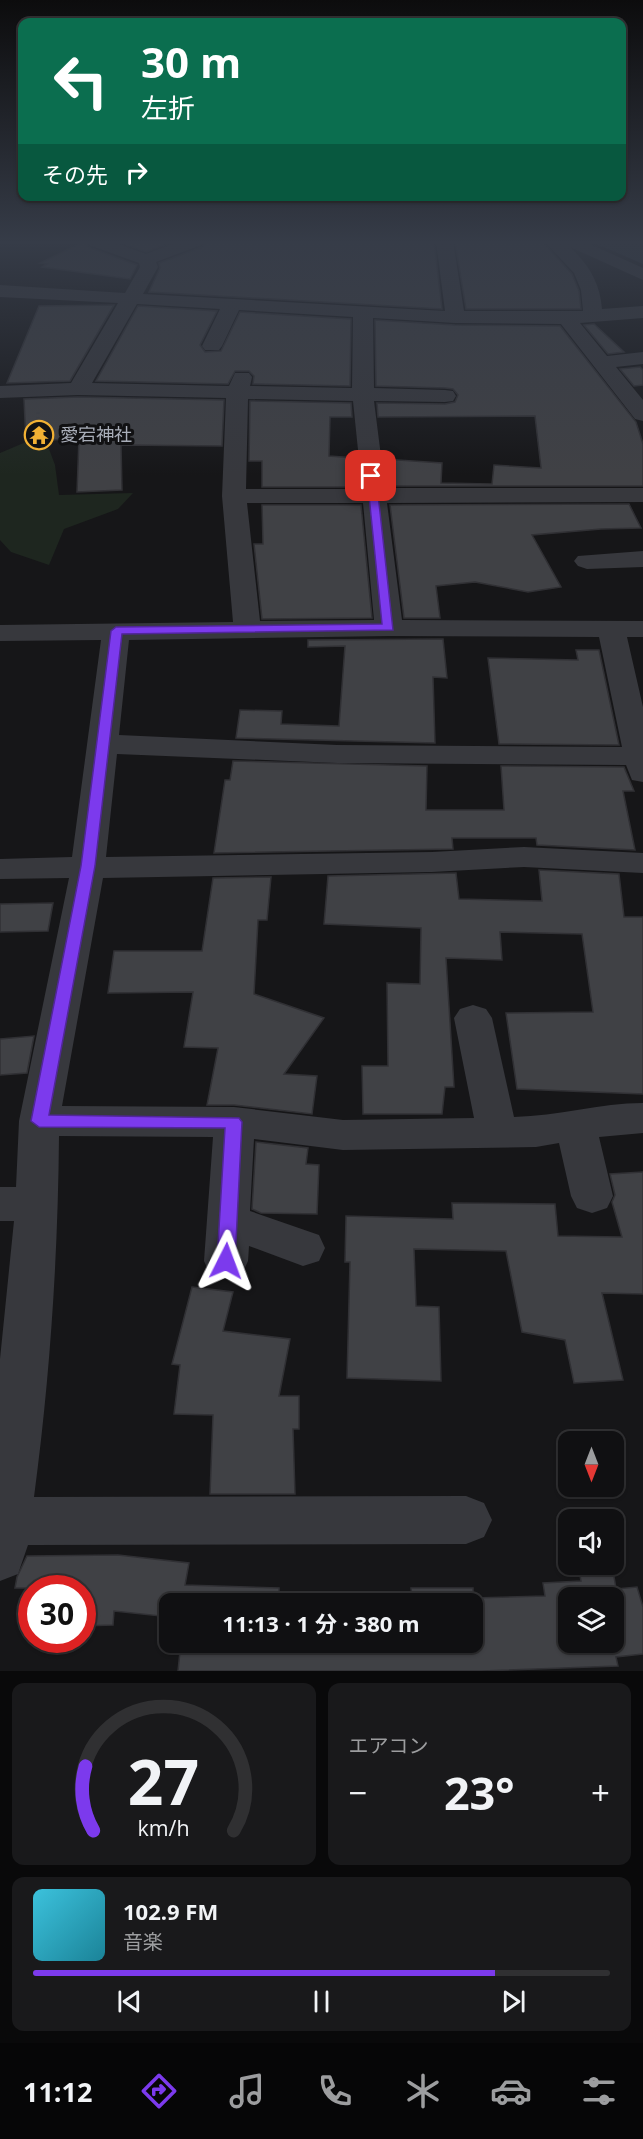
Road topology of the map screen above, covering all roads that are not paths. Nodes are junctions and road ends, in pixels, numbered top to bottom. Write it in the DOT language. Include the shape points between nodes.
graph roads {
  1 [pos="121,319"];
  2 [pos="225,319"];
  3 [pos="363,319"];
  4 [pos="567,319"];
  5 [pos="212,346"];
  6 [pos="643,358"];
  7 [pos="604,363"];
  8 [pos="240,385"];
  9 [pos="643,387"];
  10 [pos="78,389"];
  11 [pos="622,390"];
  12 [pos="0,392"];
  13 [pos="363,396"];
  14 [pos="445,396"];
  15 [pos="643,414"];
  16 [pos="643,495"];
  17 [pos="234,496"];
  18 [pos="374,496"];
  19 [pos="643,559"];
  20 [pos="586,561"];
  21 [pos="388,628"];
  22 [pos="611,629"];
  23 [pos="643,629"];
  24 [pos="247,630"];
  25 [pos="116,631"];
  26 [pos="0,633"];
  27 [pos="104,744"];
  28 [pos="642,765"];
  29 [pos="643,863"];
  30 [pos="88,866"];
  31 [pos="0,869"];
  32 [pos="473,1018"];
  33 [pos="643,1118"];
  34 [pos="39,1121"];
  35 [pos="234,1122"];
  36 [pos="576,1126"];
  37 [pos="497,1132"];
  38 [pos="592,1196"];
  39 [pos="18,1204"];
  40 [pos="303,1248"];
  41 [pos="466,1520"];
  42 [pos="2,1532"];
  1 -- 10 [label="street"];
  2 -- 5 [label="street"];
  3 -- 13 [label="street"];
  4 -- 7 [label="street"];
  6 -- 7 [label="street"];
  7 -- 11 [label="street"];
  8 -- 10 [label="street"];
  8 -- 13 [label="street"];
  8 -- 17 [label="street"];
  9 -- 11 [label="street"];
  10 -- 12 [label="street"];
  11 -- 15 [label="street"];
  13 -- 14 [label="street"];
  13 -- 18 [label="street"];
  16 -- 18 [label="street"];
  17 -- 18 [label="street"];
  17 -- 24 [label="street"];
  18 -- 21 [label="street"];
  19 -- 20 [label="street"];
  21 -- 22 [label="street"];
  21 -- 24 [label="street"];
  22 -- 23 [label="street"];
  22 -- 28 [label="street"];
  24 -- 25 [label="street"];
  25 -- 26 [label="street"];
  25 -- 27 [label="street"];
  27 -- 28 [label="street"];
  27 -- 30 [label="street"];
  29 -- 30 [label="street" via="524,857 432,862"];
  30 -- 31 [label="street"];
  30 -- 34 [label="street"];
  32 -- 37 [label="street"];
  33 -- 36 [label="street"];
  34 -- 35 [label="street"];
  34 -- 39 [label="street"];
  35 -- 37 [label="street" via="343,1135"];
  35 -- 40 [label="street" via="227,1241"];
  36 -- 37 [label="street"];
  36 -- 38 [label="street"];
  39 -- 42 [label="street" via="16,1446"];
  41 -- 42 [label="street"];
}
